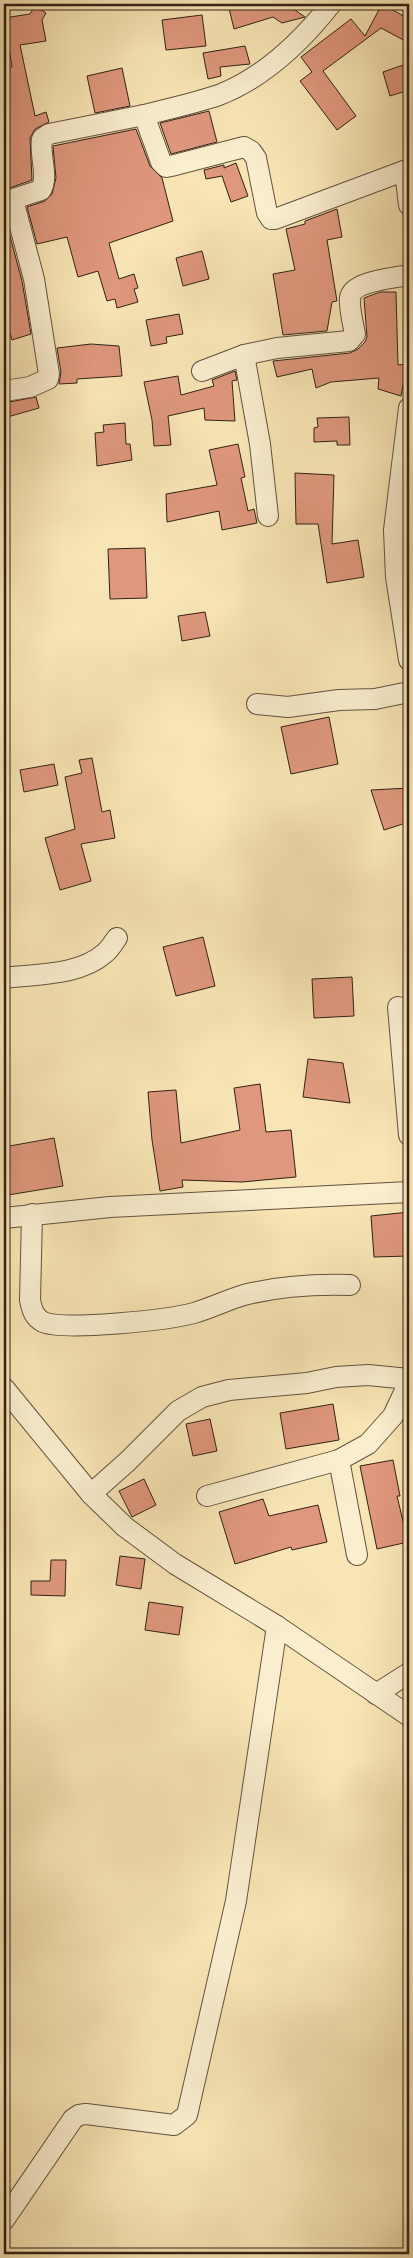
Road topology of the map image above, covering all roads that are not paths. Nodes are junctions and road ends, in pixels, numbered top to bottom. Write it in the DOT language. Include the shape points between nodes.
graph roads {
  1 [pos="331,4"];
  2 [pos="144,115"];
  3 [pos="407,170"];
  4 [pos="8,201"];
  5 [pos="409,205"];
  6 [pos="409,275"];
  7 [pos="244,355"];
  8 [pos="202,371"];
  9 [pos="4,391"];
  10 [pos="409,408"];
  11 [pos="268,516"];
  12 [pos="409,660"];
  13 [pos="409,692"];
  14 [pos="257,704"];
  15 [pos="117,938"];
  16 [pos="4,978"];
  17 [pos="398,1007"];
  18 [pos="409,1135"];
  19 [pos="409,1192"];
  20 [pos="32,1214"];
  21 [pos="4,1218"];
  22 [pos="350,1285"];
  23 [pos="409,1380"];
  24 [pos="4,1388"];
  25 [pos="338,1460"];
  26 [pos="91,1494"];
  27 [pos="207,1496"];
  28 [pos="357,1555"];
  29 [pos="277,1626"];
  30 [pos="409,1673"];
  31 [pos="376,1694"];
  32 [pos="409,1716"];
  33 [pos="4,2220"];
  1 -- 2 [label="street" via="274,65 219,94"];
  2 -- 3 [label="street" via="161,162 166,167 244,147 252,151 271,219"];
  2 -- 4 [label="street" via="49,134 42,139 44,184 41,190"];
  3 -- 5 [label="street"];
  4 -- 9 [label="street" via="30,264 49,374 48,379 39,384"];
  6 -- 7 [label="street" via="362,285 353,291 350,299 355,334 350,341 277,348"];
  7 -- 8 [label="street"];
  7 -- 11 [label="street" via="260,444"];
  10 -- 12 [label="street" via="394,530 396,577"];
  13 -- 14 [label="street" via="375,699 288,706"];
  15 -- 16 [label="street" via="105,953 84,965 63,972"];
  17 -- 18 [label="street"];
  19 -- 20 [label="street"];
  20 -- 21 [label="street"];
  20 -- 22 [label="street" via="32,1311 38,1318 61,1326 158,1320 193,1313 244,1295 282,1288"];
  23 -- 25 [label="street" via="394,1416 368,1444"];
  23 -- 26 [label="street" via="368,1375 336,1377 307,1384 229,1390 202,1397 178,1411"];
  24 -- 26 [label="street"];
  25 -- 27 [label="street"];
  25 -- 28 [label="street"];
  26 -- 29 [label="street" via="125,1527 175,1564"];
  29 -- 31 [label="street"];
  29 -- 33 [label="street" via="236,1901 187,2115 174,2125 79,2114"];
  30 -- 31 [label="street"];
  31 -- 32 [label="street"];
}
